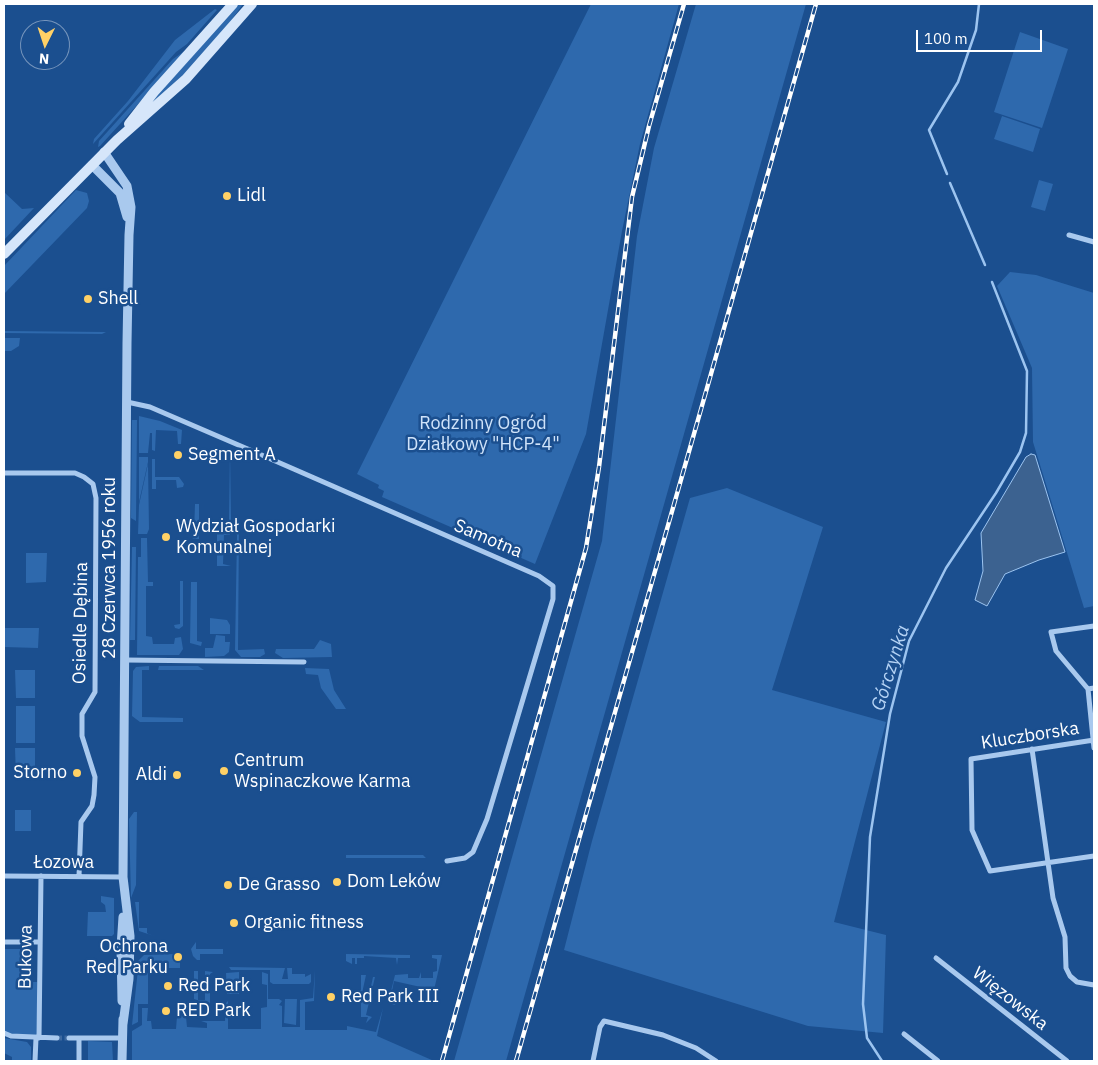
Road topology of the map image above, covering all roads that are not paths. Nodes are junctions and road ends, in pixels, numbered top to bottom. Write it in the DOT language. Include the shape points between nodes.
graph roads {
  1 [pos="233,4"];
  2 [pos="252,4"];
  3 [pos="120,137"];
  4 [pos="104,152"];
  5 [pos="92,165"];
  6 [pos="129,235"];
  7 [pos="1069,235"];
  8 [pos="1094,242"];
  9 [pos="4,254"];
  10 [pos="127,402"];
  11 [pos="4,473"];
  12 [pos="1094,626"];
  13 [pos="125,660"];
  14 [pos="304,662"];
  15 [pos="1091,688"];
  16 [pos="1094,740"];
  17 [pos="1094,748"];
  18 [pos="1032,749"];
  19 [pos="1094,856"];
  20 [pos="447,861"];
  21 [pos="1047,864"];
  22 [pos="4,876"];
  23 [pos="41,876"];
  24 [pos="80,876"];
  25 [pos="123,877"];
  26 [pos="4,942"];
  27 [pos="40,942"];
  28 [pos="936,958"];
  29 [pos="1094,985"];
  30 [pos="4,1033"];
  31 [pos="904,1034"];
  32 [pos="38,1038"];
  33 [pos="56,1038"];
  34 [pos="69,1038"];
  35 [pos="79,1038"];
  36 [pos="122,1038"];
  37 [pos="36,1061"];
  38 [pos="79,1061"];
  39 [pos="122,1061"];
  40 [pos="593,1061"];
  41 [pos="716,1061"];
  42 [pos="938,1061"];
  43 [pos="1067,1061"];
  1 -- 3 [label="main road" via="154,92"];
  2 -- 3 [label="main road" via="186,79"];
  3 -- 4 [label="main road"];
  4 -- 5 [label="main road"];
  4 -- 6 [label="street, 28 Czerwca 1956 roku" via="128,189 131,206"];
  5 -- 6 [label="street, 28 Czerwca 1956 roku" via="122,197"];
  5 -- 9 [label="main road"];
  6 -- 10 [label="street, 28 Czerwca 1956 roku"];
  7 -- 8 [label="street"];
  10 -- 13 [label="street, 28 Czerwca 1956 roku"];
  10 -- 20 [label="street, Samotna" via="176,418 551,583 553,599 487,819 473,852 465,858"];
  11 -- 24 [label="street, Osiedle Dębina" via="75,474 92,484 96,498 95,692 82,714 82,736 94,777 94,795 92,806 80,822"];
  12 -- 15 [label="street" via="1052,632 1056,652"];
  13 -- 14 [label="street"];
  13 -- 25 [label="street, 28 Czerwca 1956 roku"];
  15 -- 16 [label="street"];
  16 -- 17 [label="street"];
  16 -- 18 [label="street, Kluczborska"];
  18 -- 21 [label="street"];
  18 -- 21 [label="street, Kluczborska" via="971,759 972,830 990,871"];
  19 -- 21 [label="street"];
  21 -- 29 [label="street" via="1055,907 1066,940 1068,972 1076,982"];
  22 -- 23 [label="street, Łozowa"];
  23 -- 24 [label="street, Łozowa"];
  23 -- 27 [label="street, Bukowa"];
  24 -- 25 [label="street, Łozowa"];
  25 -- 36 [label="street, 28 Czerwca 1956 roku" via="130,936"];
  26 -- 27 [label="street"];
  27 -- 32 [label="street, Bukowa"];
  28 -- 43 [label="street, Więzowska"];
  30 -- 32 [label="street"];
  31 -- 42 [label="street"];
  32 -- 33 [label="street"];
  32 -- 37 [label="street, Bukowa"];
  34 -- 35 [label="street"];
  35 -- 36 [label="street"];
  35 -- 38 [label="street"];
  36 -- 39 [label="street, 28 Czerwca 1956 roku"];
  40 -- 41 [label="street" via="604,1020 696,1048"];
}
